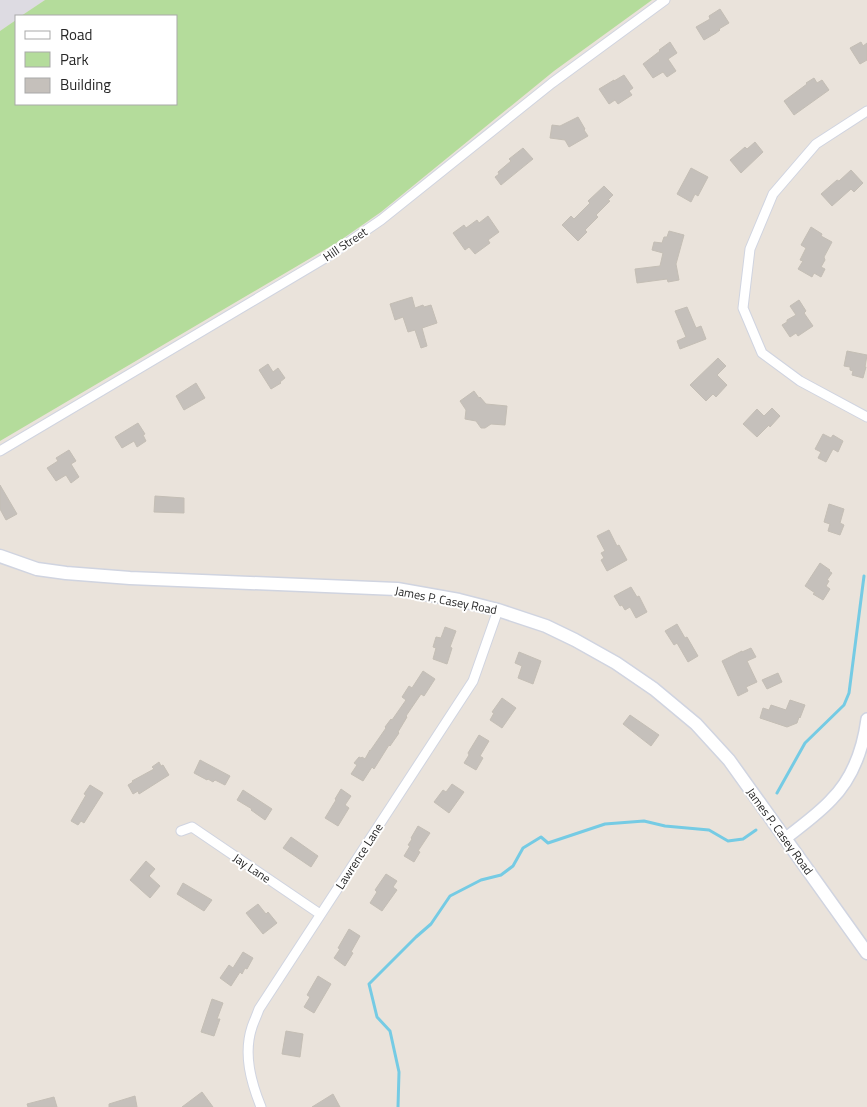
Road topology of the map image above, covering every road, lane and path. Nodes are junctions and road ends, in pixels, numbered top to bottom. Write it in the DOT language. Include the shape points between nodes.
graph roads {
  1 [pos="665,0"];
  2 [pos="867,111"];
  3 [pos="867,417"];
  4 [pos="0,451"];
  5 [pos="0,556"];
  6 [pos="498,610"];
  7 [pos="867,719"];
  8 [pos="864,747"];
  9 [pos="182,831"];
  10 [pos="786,838"];
  11 [pos="320,914"];
  12 [pos="867,953"];
  13 [pos="261,1107"];
  1 -- 4 [label="street, Hill Street" via="552,83 381,220 327,257"];
  2 -- 3 [label="street" via="816,144 773,194 750,249 743,308 762,353 800,381"];
  5 -- 6 [label="main road, James P. Casey Road" via="37,569 66,573 397,589"];
  6 -- 10 [label="main road, James P. Casey Road" via="546,626 575,640 654,689 696,724 729,760"];
  6 -- 11 [label="street, Lawrence Lane" via="473,680"];
  7 -- 8 [label="street"];
  8 -- 10 [label="street" via="839,792"];
  9 -- 11 [label="street, Jay Lane" via="192,827"];
  10 -- 12 [label="main road, James P. Casey Road"];
  11 -- 13 [label="street, Lawrence Lane" via="259,1009 252,1028 248,1063"];
}
